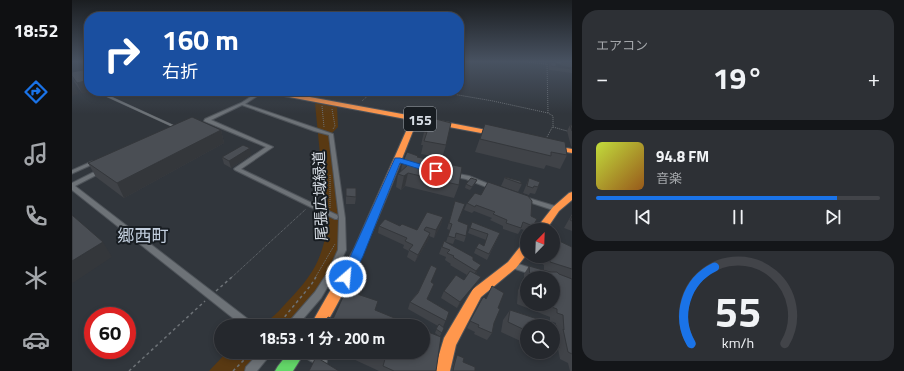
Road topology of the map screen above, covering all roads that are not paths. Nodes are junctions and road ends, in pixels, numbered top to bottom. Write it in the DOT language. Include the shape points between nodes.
graph roads {
  1 [pos="107,96"];
  2 [pos="255,96"];
  3 [pos="298,96"];
  4 [pos="314,96"];
  5 [pos="242,104"];
  6 [pos="416,116"];
  7 [pos="207,120"];
  8 [pos="200,124"];
  9 [pos="166,130"];
  10 [pos="507,134"];
  11 [pos="572,146"];
  12 [pos="572,151"];
  13 [pos="94,162"];
  14 [pos="108,168"];
  15 [pos="72,172"];
  16 [pos="444,173"];
  17 [pos="72,186"];
  18 [pos="502,191"];
  19 [pos="516,196"];
  20 [pos="572,196"];
  21 [pos="556,209"];
  22 [pos="335,217"];
  23 [pos="545,223"];
  24 [pos="520,255"];
  25 [pos="512,266"];
  26 [pos="529,271"];
  27 [pos="241,319"];
  28 [pos="297,319"];
  29 [pos="321,319"];
  30 [pos="261,359"];
  31 [pos="292,359"];
  32 [pos="319,359"];
  33 [pos="333,367"];
  34 [pos="250,371"];
  35 [pos="283,371"];
  36 [pos="442,371"];
  1 -- 9 [label="lane" via="173,126"];
  2 -- 5 [label="street"];
  3 -- 6 [label="main road, 155"];
  4 -- 6 [label="main road, 155"];
  5 -- 7 [label="street"];
  5 -- 28 [label="street" via="328,133 342,218 342,250 318,295"];
  6 -- 10 [label="main road, 155"];
  6 -- 29 [label="main road" via="401,161 357,256"];
  7 -- 8 [label="street"];
  7 -- 22 [label="street" via="270,147 237,169"];
  11 -- 12 [label="main road" via="547,141"];
  13 -- 15 [label="lane"];
  14 -- 17 [label="street"];
  16 -- 18 [label="street" via="467,177"];
  17 -- 27 [label="street"];
  19 -- 21 [label="street"];
  20 -- 21 [label="main road"];
  21 -- 23 [label="main road"];
  24 -- 25 [label="main road"];
  25 -- 26 [label="street"];
  25 -- 36 [label="main road" via="477,294 449,343"];
  30 -- 34 [label="street"];
  31 -- 35 [label="main road"];
  32 -- 33 [label="street"];
}
